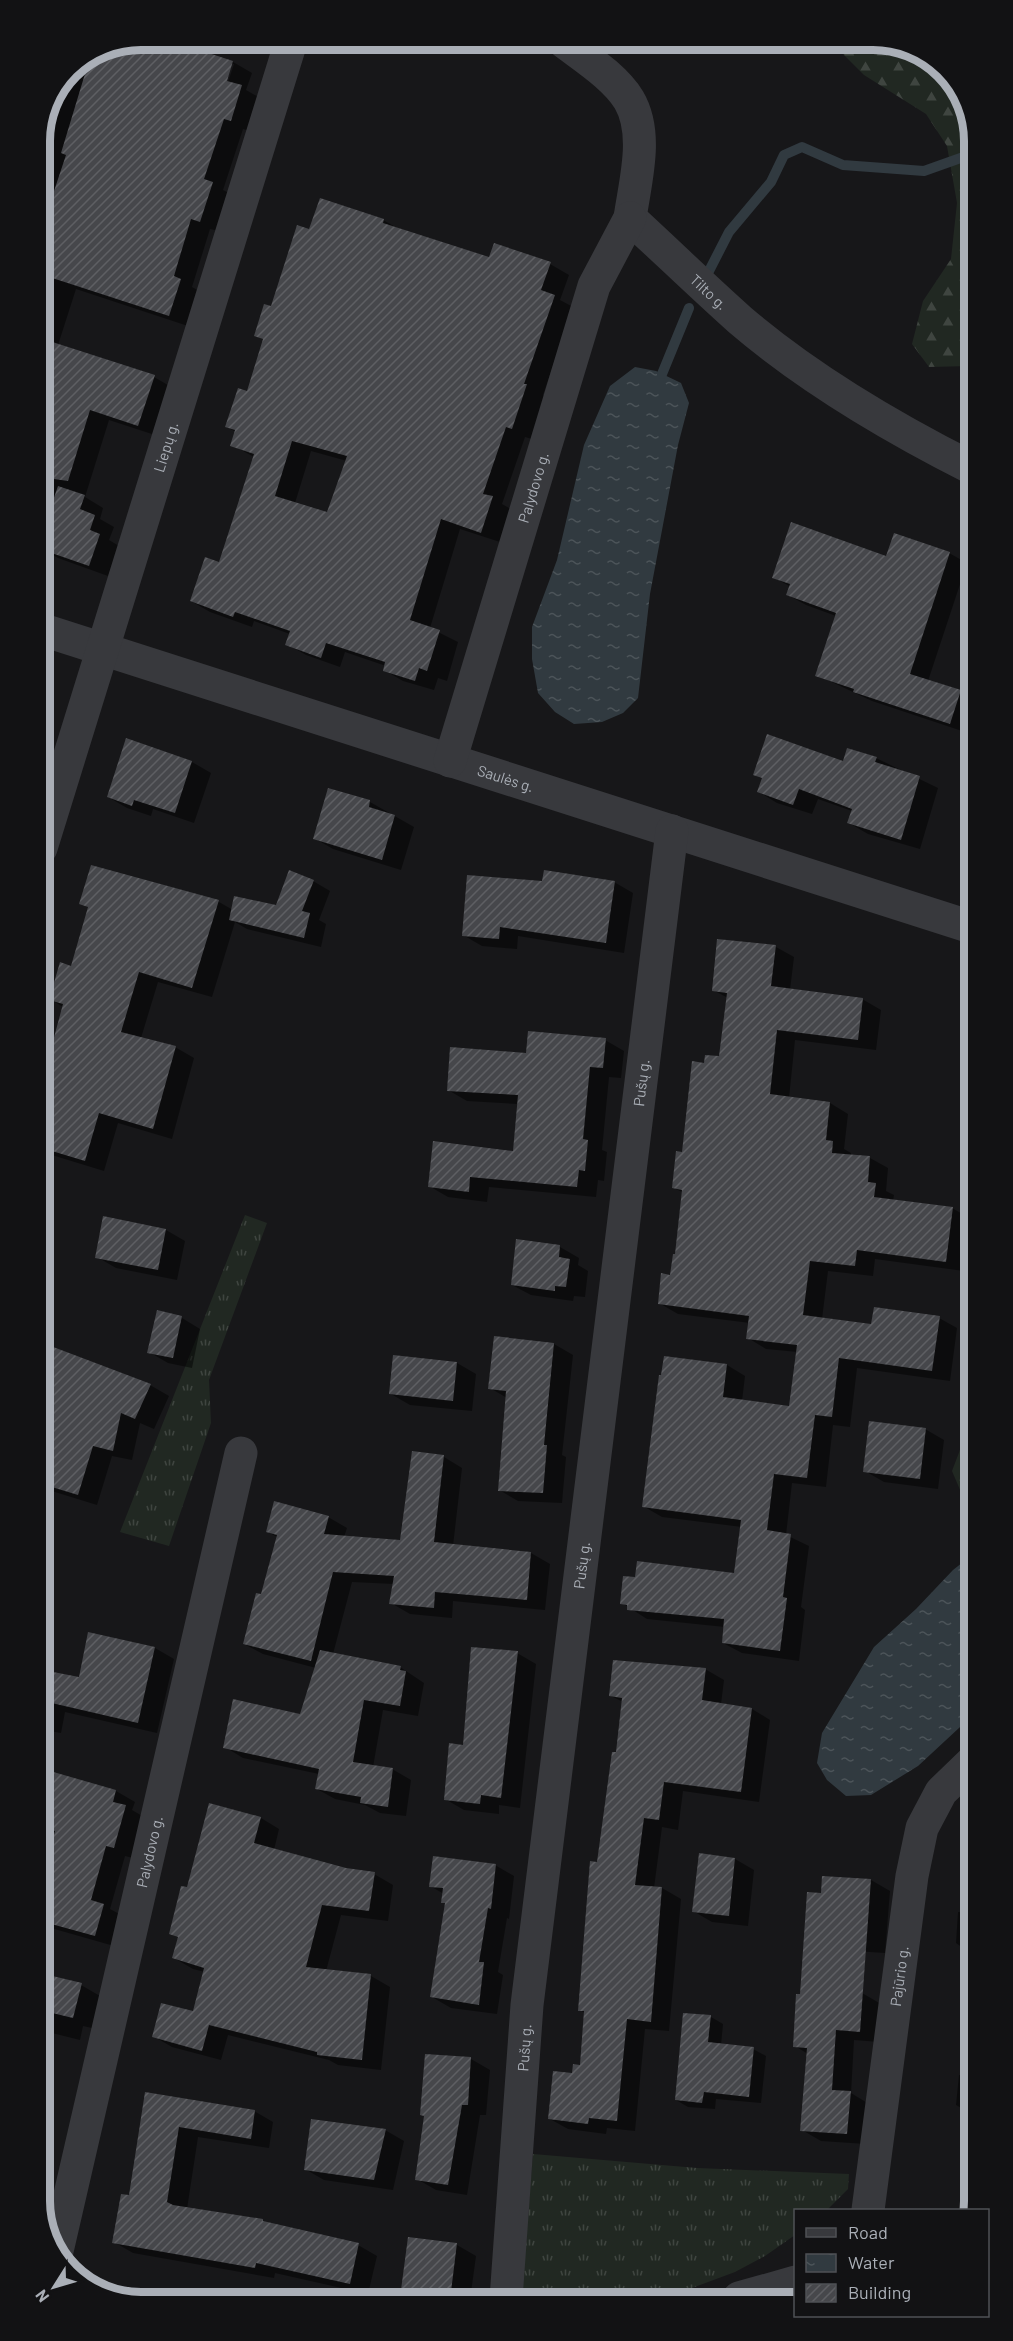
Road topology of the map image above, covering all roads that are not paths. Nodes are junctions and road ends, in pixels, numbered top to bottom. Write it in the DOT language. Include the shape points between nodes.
graph roads {
  1 [pos="288,50"];
  2 [pos="574,50"];
  3 [pos="630,218"];
  4 [pos="964,464"];
  5 [pos="50,632"];
  6 [pos="103,650"];
  7 [pos="450,760"];
  8 [pos="50,819"];
  9 [pos="672,831"];
  10 [pos="964,925"];
  11 [pos="241,1454"];
  12 [pos="964,1770"];
  13 [pos="868,2209"];
  14 [pos="59,2241"];
  15 [pos="794,2282"];
  16 [pos="507,2292"];
  17 [pos="761,2292"];
  1 -- 6 [label="street, Liepų g."];
  2 -- 3 [label="street" via="603,72 629,100 638,126"];
  3 -- 4 [label="street, Tilto g." via="741,321 813,376"];
  3 -- 7 [label="street, Palydovo g." via="594,286"];
  5 -- 6 [label="street, Saulės g."];
  6 -- 7 [label="street, Saulės g."];
  6 -- 8 [label="street, Liepų g."];
  7 -- 9 [label="street, Saulės g."];
  9 -- 10 [label="street, Saulės g."];
  9 -- 16 [label="street, Pušų g." via="527,2005"];
  11 -- 14 [label="street, Palydovo g."];
  12 -- 13 [label="street, Pajūrio g." via="941,1792 922,1828"];
  15 -- 17 [label="street"];
}
